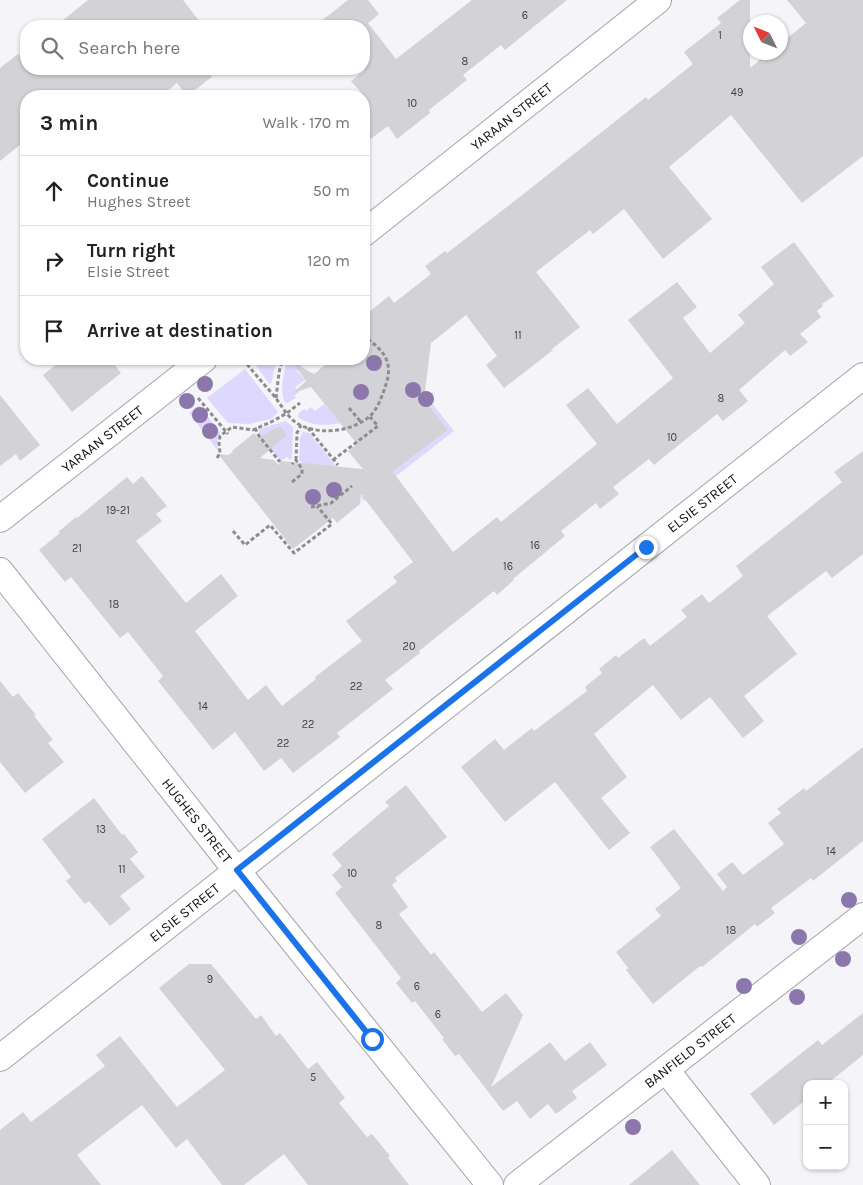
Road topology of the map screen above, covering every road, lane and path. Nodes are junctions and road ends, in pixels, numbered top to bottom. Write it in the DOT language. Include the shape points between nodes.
graph roads {
  1 [pos="658,0"];
  2 [pos="370,228"];
  3 [pos="370,340"];
  4 [pos="196,365"];
  5 [pos="248,365"];
  6 [pos="281,365"];
  7 [pos="863,376"];
  8 [pos="181,377"];
  9 [pos="276,398"];
  10 [pos="300,403"];
  11 [pos="349,408"];
  12 [pos="287,414"];
  13 [pos="370,417"];
  14 [pos="361,422"];
  15 [pos="301,425"];
  16 [pos="255,428"];
  17 [pos="308,428"];
  18 [pos="227,433"];
  19 [pos="217,458"];
  20 [pos="296,460"];
  21 [pos="333,460"];
  22 [pos="280,462"];
  23 [pos="292,464"];
  24 [pos="338,465"];
  25 [pos="292,482"];
  26 [pos="352,486"];
  27 [pos="317,506"];
  28 [pos="311,507"];
  29 [pos="0,519"];
  30 [pos="233,531"];
  31 [pos="0,570"];
  32 [pos="237,870"];
  33 [pos="863,916"];
  34 [pos="0,1058"];
  35 [pos="666,1070"];
  36 [pos="490,1185"];
  37 [pos="517,1185"];
  38 [pos="757,1185"];
  1 -- 2 [label="street, YARAAN STREET"];
  3 -- 13 [label="path" via="387,362 388,379 382,398"];
  4 -- 8 [label="street, YARAAN STREET"];
  5 -- 9 [label="path"];
  6 -- 9 [label="path"];
  7 -- 32 [label="street, ELSIE STREET"];
  8 -- 18 [label="path"];
  8 -- 29 [label="street, YARAAN STREET"];
  9 -- 12 [label="path"];
  10 -- 12 [label="path"];
  11 -- 14 [label="path"];
  12 -- 15 [label="path"];
  12 -- 16 [label="path"];
  13 -- 14 [label="path"];
  13 -- 21 [label="path" via="378,426"];
  14 -- 17 [label="path" via="334,431"];
  15 -- 17 [label="path"];
  15 -- 20 [label="path" via="297,433"];
  16 -- 18 [label="path" via="232,427"];
  16 -- 22 [label="path"];
  17 -- 21 [label="path"];
  18 -- 19 [label="path" via="220,436"];
  20 -- 23 [label="path"];
  20 -- 25 [label="path" via="302,474"];
  21 -- 24 [label="path"];
  26 -- 27 [label="path" via="330,505"];
  27 -- 28 [label="path"];
  27 -- 30 [label="path" via="332,524 294,553 270,525 245,545"];
  31 -- 32 [label="street, HUGHES STREET"];
  32 -- 34 [label="street, ELSIE STREET"];
  32 -- 36 [label="street, HUGHES STREET"];
  33 -- 35 [label="street, BANFIELD STREET"];
  35 -- 37 [label="street, BANFIELD STREET"];
  35 -- 38 [label="street"];
}
